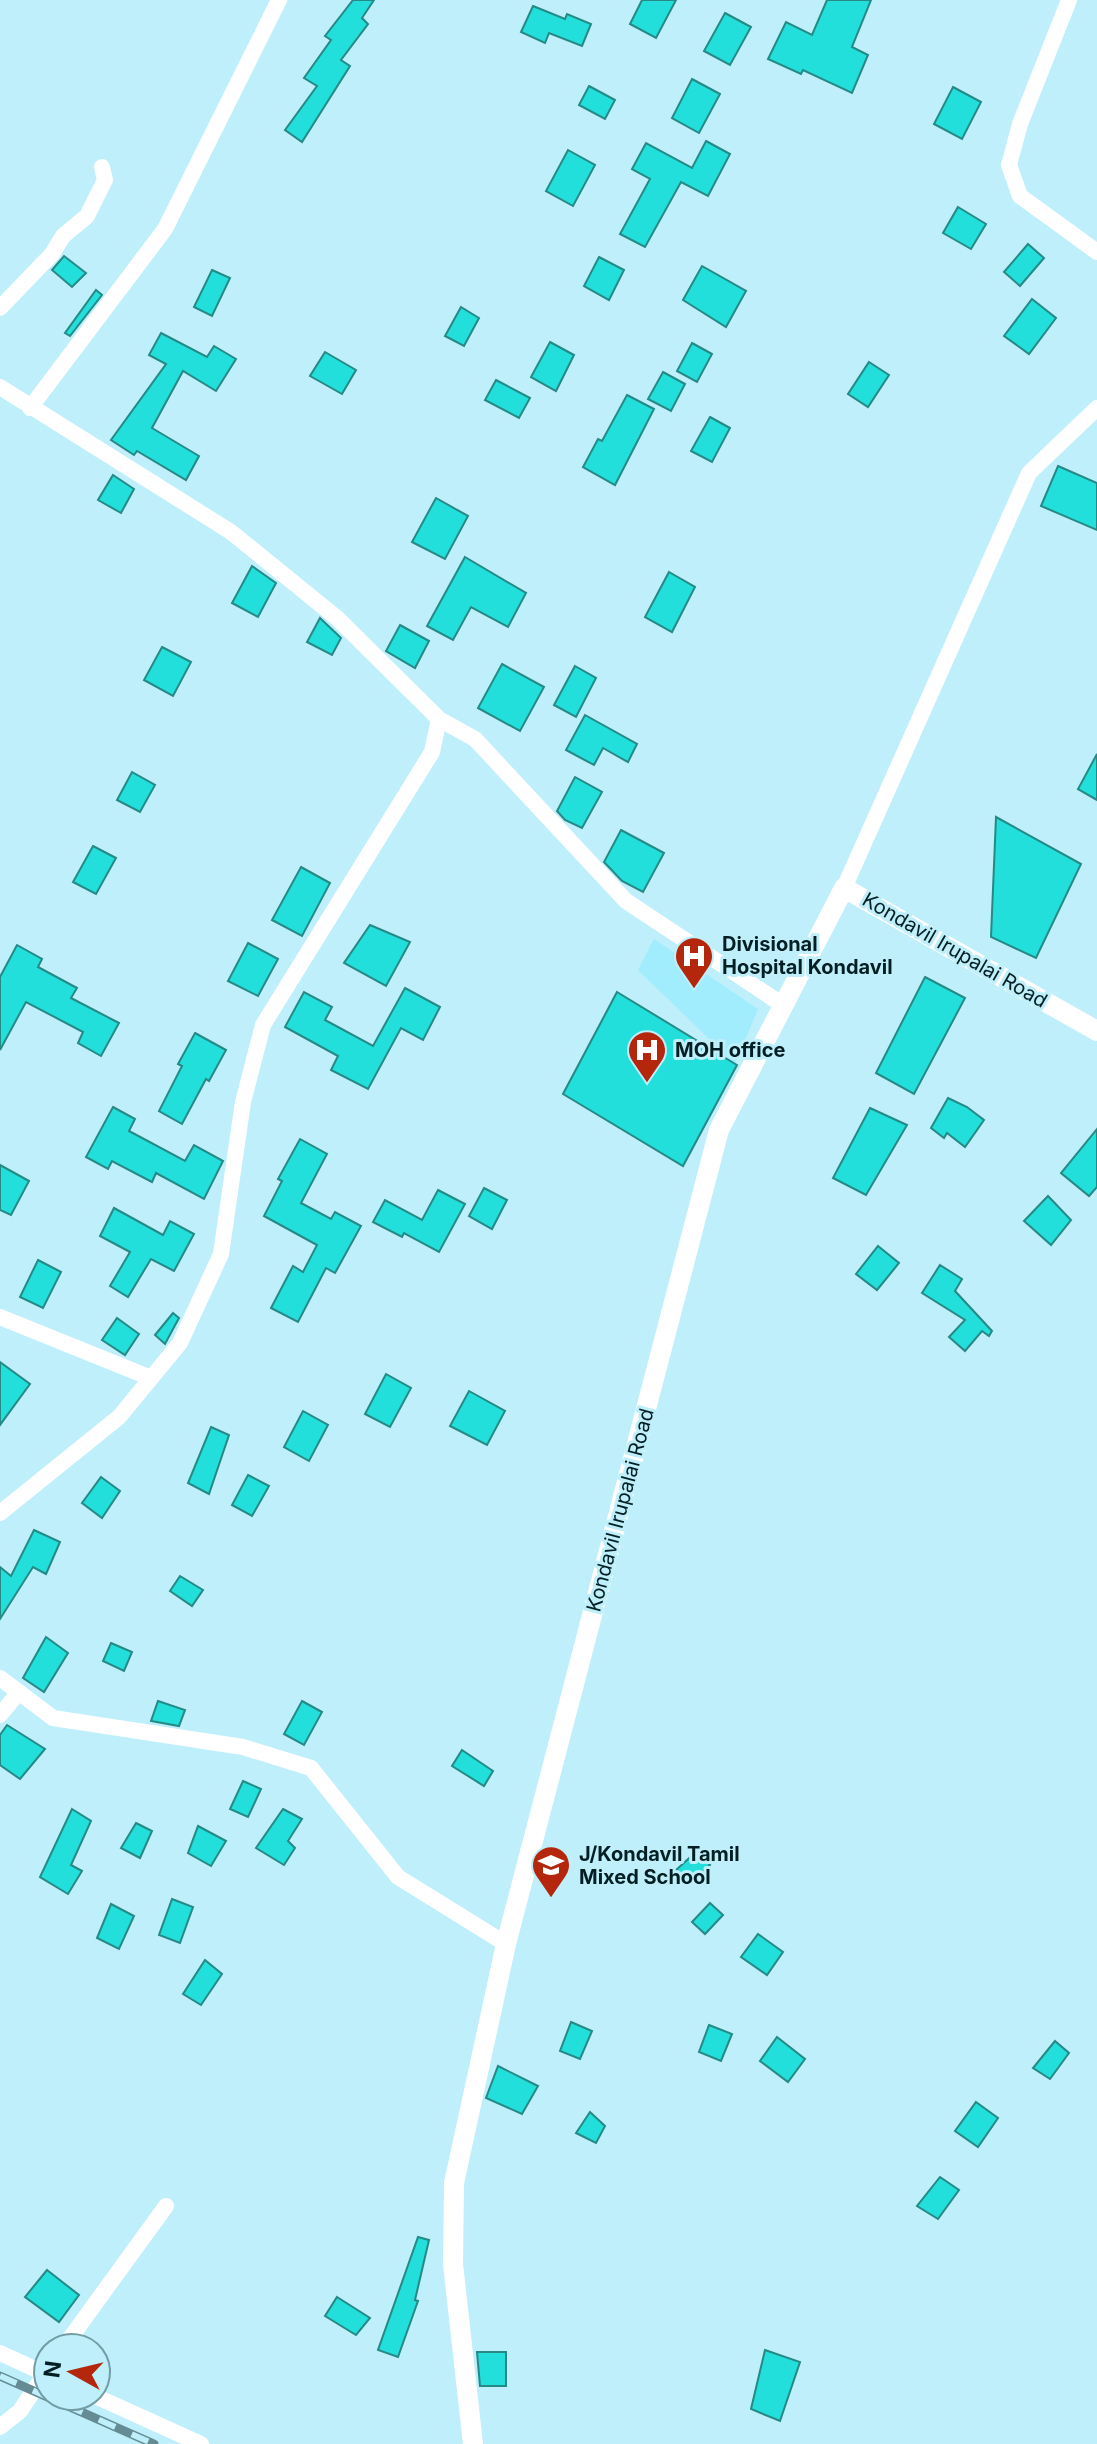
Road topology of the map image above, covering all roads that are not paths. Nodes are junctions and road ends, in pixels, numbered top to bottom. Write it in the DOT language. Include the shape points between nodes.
graph roads {
  1 [pos="279,0"];
  2 [pos="1069,0"];
  3 [pos="102,167"];
  4 [pos="1097,252"];
  5 [pos="0,308"];
  6 [pos="0,387"];
  7 [pos="30,408"];
  8 [pos="1097,408"];
  9 [pos="439,719"];
  10 [pos="844,888"];
  11 [pos="783,1005"];
  12 [pos="1097,1031"];
  13 [pos="0,1317"];
  14 [pos="151,1378"];
  15 [pos="0,1513"];
  16 [pos="0,1678"];
  17 [pos="19,1692"];
  18 [pos="0,1715"];
  19 [pos="506,1944"];
  20 [pos="166,2206"];
  21 [pos="75,2332"];
  22 [pos="0,2353"];
  23 [pos="32,2366"];
  24 [pos="32,2394"];
  25 [pos="112,2404"];
  26 [pos="0,2427"];
  27 [pos="201,2444"];
  28 [pos="473,2444"];
  1 -- 7 [label="street" via="165,229"];
  2 -- 4 [label="street" via="1009,165 1020,196"];
  3 -- 5 [label="street" via="105,180 87,216"];
  6 -- 7 [label="street"];
  7 -- 9 [label="street" via="231,532 337,618"];
  8 -- 10 [label="street" via="1029,473"];
  9 -- 11 [label="street" via="475,739 626,901"];
  9 -- 14 [label="street" via="432,752 263,1025 243,1102 221,1254 180,1343"];
  10 -- 11 [label="street, Kondavil Irupalai Road"];
  10 -- 12 [label="street, Kondavil Irupalai Road"];
  11 -- 19 [label="street, Kondavil Irupalai Road" via="719,1130"];
  13 -- 14 [label="street"];
  14 -- 15 [label="street" via="119,1417"];
  16 -- 17 [label="street"];
  17 -- 18 [label="street"];
  17 -- 19 [label="street" via="53,1718 243,1747 311,1768 398,1877"];
  19 -- 28 [label="street, Kondavil Irupalai Road" via="454,2183 453,2264"];
  20 -- 21 [label="street"];
  22 -- 23 [label="street"];
  24 -- 26 [label="street"];
  25 -- 27 [label="street"];
}
